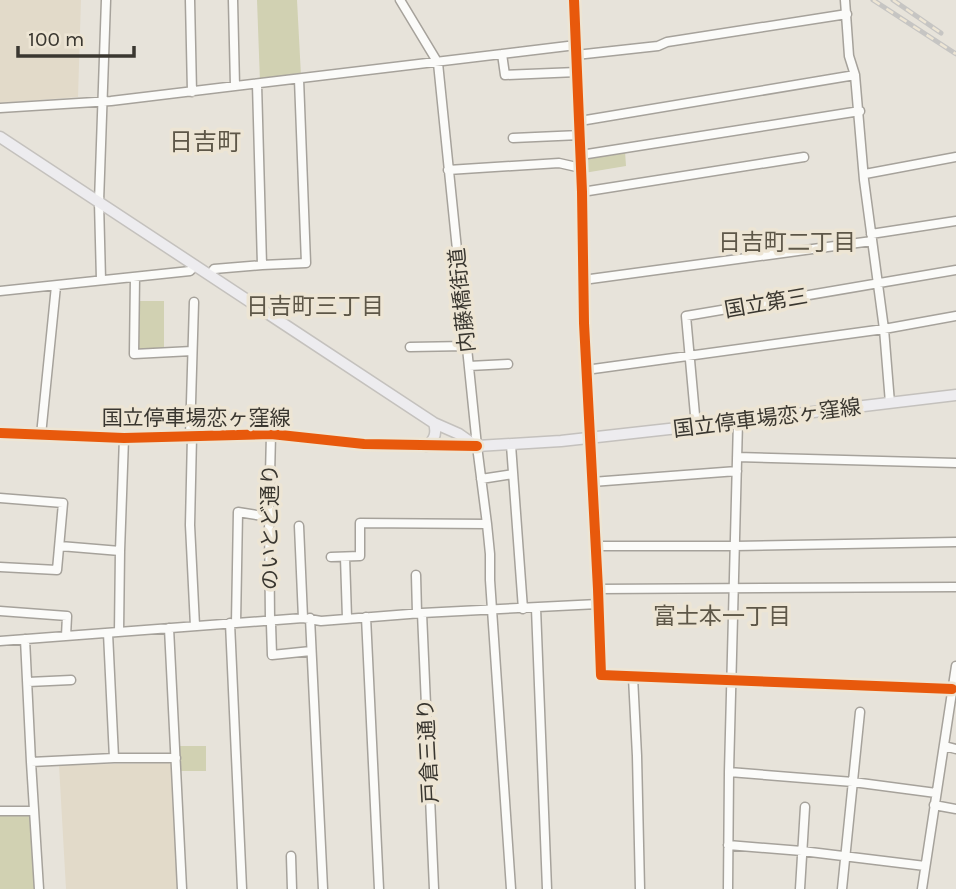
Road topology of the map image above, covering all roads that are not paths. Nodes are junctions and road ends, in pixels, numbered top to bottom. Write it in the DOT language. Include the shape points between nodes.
graph roads {
  1 [pos="106,0"];
  2 [pos="190,0"];
  3 [pos="233,0"];
  4 [pos="400,0"];
  5 [pos="574,0"];
  6 [pos="845,0"];
  7 [pos="846,14"];
  8 [pos="576,50"];
  9 [pos="502,54"];
  10 [pos="438,63"];
  11 [pos="577,72"];
  12 [pos="855,75"];
  13 [pos="299,79"];
  14 [pos="257,85"];
  15 [pos="235,86"];
  16 [pos="192,92"];
  17 [pos="102,102"];
  18 [pos="0,108"];
  19 [pos="860,111"];
  20 [pos="580,121"];
  21 [pos="580,135"];
  22 [pos="0,137"];
  23 [pos="513,138"];
  24 [pos="580,155"];
  25 [pos="804,157"];
  26 [pos="956,158"];
  27 [pos="581,168"];
  28 [pos="448,170"];
  29 [pos="864,174"];
  30 [pos="582,192"];
  31 [pos="99,202"];
  32 [pos="956,221"];
  33 [pos="872,237"];
  34 [pos="195,265"];
  35 [pos="262,265"];
  36 [pos="956,270"];
  37 [pos="210,275"];
  38 [pos="135,277"];
  39 [pos="101,280"];
  40 [pos="583,280"];
  41 [pos="878,282"];
  42 [pos="56,286"];
  43 [pos="0,291"];
  44 [pos="194,302"];
  45 [pos="956,316"];
  46 [pos="884,329"];
  47 [pos="467,346"];
  48 [pos="410,347"];
  49 [pos="192,351"];
  50 [pos="690,356"];
  51 [pos="508,364"];
  52 [pos="469,366"];
  53 [pos="586,370"];
  54 [pos="956,395"];
  55 [pos="890,403"];
  56 [pos="738,421"];
  57 [pos="434,423"];
  58 [pos="696,426"];
  59 [pos="0,433"];
  60 [pos="271,434"];
  61 [pos="41,435"];
  62 [pos="191,436"];
  63 [pos="124,438"];
  64 [pos="589,438"];
  65 [pos="511,444"];
  66 [pos="426,446"];
  67 [pos="477,446"];
  68 [pos="737,457"];
  69 [pos="956,463"];
  70 [pos="737,471"];
  71 [pos="513,474"];
  72 [pos="481,479"];
  73 [pos="592,482"];
  74 [pos="0,498"];
  75 [pos="269,517"];
  76 [pos="487,524"];
  77 [pos="299,526"];
  78 [pos="956,542"];
  79 [pos="60,546"];
  80 [pos="596,546"];
  81 [pos="735,546"];
  82 [pos="120,551"];
  83 [pos="331,557"];
  84 [pos="345,557"];
  85 [pos="0,567"];
  86 [pos="416,575"];
  87 [pos="956,587"];
  88 [pos="598,589"];
  89 [pos="735,589"];
  90 [pos="598,604"];
  91 [pos="536,608"];
  92 [pos="523,609"];
  93 [pos="493,610"];
  94 [pos="0,611"];
  95 [pos="419,613"];
  96 [pos="366,617"];
  97 [pos="307,618"];
  98 [pos="347,618"];
  99 [pos="270,620"];
  100 [pos="233,623"];
  101 [pos="195,626"];
  102 [pos="169,628"];
  103 [pos="119,632"];
  104 [pos="108,633"];
  105 [pos="66,636"];
  106 [pos="25,639"];
  107 [pos="0,641"];
  108 [pos="311,651"];
  109 [pos="956,666"];
  110 [pos="633,677"];
  111 [pos="28,681"];
  112 [pos="732,681"];
  113 [pos="65,682"];
  114 [pos="952,689"];
  115 [pos="860,712"];
  116 [pos="944,746"];
  117 [pos="956,749"];
  118 [pos="114,758"];
  119 [pos="176,758"];
  120 [pos="32,762"];
  121 [pos="729,772"];
  122 [pos="853,782"];
  123 [pos="936,793"];
  124 [pos="934,805"];
  125 [pos="805,807"];
  126 [pos="956,809"];
  127 [pos="0,811"];
  128 [pos="34,811"];
  129 [pos="728,845"];
  130 [pos="802,851"];
  131 [pos="291,856"];
  132 [pos="845,857"];
  133 [pos="925,866"];
  134 [pos="39,889"];
  135 [pos="182,889"];
  136 [pos="242,889"];
  137 [pos="292,889"];
  138 [pos="323,889"];
  139 [pos="379,889"];
  140 [pos="434,889"];
  141 [pos="511,889"];
  142 [pos="547,889"];
  143 [pos="640,889"];
  144 [pos="728,889"];
  145 [pos="800,889"];
  146 [pos="842,889"];
  147 [pos="922,889"];
  1 -- 17 [label="street"];
  2 -- 16 [label="street"];
  3 -- 15 [label="street"];
  4 -- 10 [label="street, 内藤橋街道"];
  5 -- 8 [label="street"];
  6 -- 7 [label="street"];
  7 -- 8 [label="street" via="658,46"];
  7 -- 12 [label="street"];
  8 -- 9 [label="street"];
  8 -- 11 [label="street"];
  9 -- 10 [label="street"];
  9 -- 11 [label="street" via="505,75"];
  10 -- 13 [label="street"];
  10 -- 28 [label="street, 内藤橋街道"];
  11 -- 20 [label="street"];
  12 -- 19 [label="street"];
  12 -- 20 [label="street"];
  13 -- 14 [label="street"];
  13 -- 35 [label="street" via="306,263"];
  14 -- 15 [label="street"];
  14 -- 35 [label="street"];
  15 -- 16 [label="street"];
  16 -- 17 [label="street"];
  17 -- 18 [label="street"];
  17 -- 31 [label="street"];
  19 -- 24 [label="street"];
  19 -- 29 [label="street"];
  20 -- 21 [label="street"];
  21 -- 23 [label="street"];
  21 -- 24 [label="street"];
  22 -- 31 [label="main road"];
  24 -- 27 [label="street"];
  25 -- 30 [label="street"];
  26 -- 29 [label="street"];
  27 -- 28 [label="street" via="559,163"];
  27 -- 30 [label="street"];
  28 -- 47 [label="street, 内藤橋街道"];
  29 -- 33 [label="street"];
  30 -- 40 [label="street"];
  31 -- 34 [label="main road"];
  31 -- 39 [label="street"];
  32 -- 33 [label="street"];
  33 -- 40 [label="street"];
  33 -- 41 [label="street"];
  34 -- 37 [label="main road"];
  34 -- 38 [label="street" via="190,271"];
  35 -- 37 [label="street" via="214,269"];
  36 -- 41 [label="street, 国立第三"];
  37 -- 57 [label="main road"];
  38 -- 39 [label="street"];
  38 -- 49 [label="street" via="134,354"];
  39 -- 42 [label="street"];
  40 -- 53 [label="street"];
  41 -- 46 [label="street"];
  41 -- 50 [label="street, 国立第三" via="686,316"];
  42 -- 43 [label="street"];
  42 -- 61 [label="street"];
  44 -- 49 [label="street"];
  45 -- 46 [label="street"];
  46 -- 50 [label="street"];
  46 -- 55 [label="street"];
  47 -- 48 [label="street"];
  47 -- 52 [label="street, 内藤橋街道"];
  49 -- 62 [label="street"];
  50 -- 53 [label="street"];
  50 -- 58 [label="street, 国立第三"];
  51 -- 52 [label="street"];
  52 -- 67 [label="street, 内藤橋街道"];
  53 -- 64 [label="street"];
  54 -- 55 [label="main road, 国立停車場恋ヶ窪線"];
  55 -- 56 [label="main road, 国立停車場恋ヶ窪線"];
  56 -- 58 [label="main road, 国立停車場恋ヶ窪線"];
  56 -- 68 [label="street"];
  57 -- 66 [label="main road" via="435,436"];
  57 -- 67 [label="main road"];
  58 -- 64 [label="main road, 国立停車場恋ヶ窪線"];
  59 -- 61 [label="main road, 国立停車場恋ヶ窪線"];
  60 -- 62 [label="main road, 国立停車場恋ヶ窪線"];
  60 -- 66 [label="main road, 国立停車場恋ヶ窪線"];
  60 -- 75 [label="street, のいとど通り"];
  61 -- 63 [label="main road, 国立停車場恋ヶ窪線"];
  62 -- 63 [label="main road, 国立停車場恋ヶ窪線"];
  62 -- 101 [label="street"];
  63 -- 82 [label="street"];
  64 -- 65 [label="main road, 国立停車場恋ヶ窪線"];
  64 -- 73 [label="street"];
  65 -- 67 [label="main road, 国立停車場恋ヶ窪線"];
  65 -- 71 [label="street"];
  66 -- 67 [label="main road, 国立停車場恋ヶ窪線"];
  67 -- 72 [label="street, 内藤橋街道"];
  68 -- 69 [label="street"];
  68 -- 70 [label="street"];
  70 -- 73 [label="street"];
  70 -- 81 [label="street"];
  71 -- 72 [label="street"];
  71 -- 92 [label="street"];
  72 -- 76 [label="street, 内藤橋街道"];
  73 -- 80 [label="street"];
  74 -- 79 [label="street" via="63,503"];
  75 -- 99 [label="street, のいとど通り"];
  75 -- 100 [label="street" via="238,512"];
  76 -- 84 [label="street" via="360,523 360,556"];
  76 -- 93 [label="street, 内藤橋街道"];
  77 -- 97 [label="street"];
  78 -- 81 [label="street"];
  79 -- 82 [label="street"];
  79 -- 85 [label="street" via="57,570"];
  80 -- 81 [label="street"];
  80 -- 88 [label="street"];
  81 -- 89 [label="street"];
  82 -- 103 [label="street"];
  83 -- 84 [label="street"];
  84 -- 98 [label="street"];
  86 -- 95 [label="street, 戸倉三通り"];
  87 -- 89 [label="street"];
  88 -- 89 [label="street"];
  88 -- 90 [label="street"];
  89 -- 112 [label="street"];
  90 -- 91 [label="street"];
  90 -- 110 [label="street" via="601,675"];
  91 -- 92 [label="street"];
  91 -- 142 [label="street"];
  92 -- 93 [label="street"];
  93 -- 95 [label="street"];
  93 -- 141 [label="street, 内藤橋街道"];
  94 -- 105 [label="street" via="66,617"];
  95 -- 96 [label="street"];
  95 -- 140 [label="street, 戸倉三通り"];
  96 -- 98 [label="street"];
  96 -- 139 [label="street"];
  97 -- 98 [label="street"];
  97 -- 99 [label="street"];
  97 -- 108 [label="street"];
  99 -- 100 [label="street"];
  99 -- 108 [label="street, のいとど通り" via="272,655"];
  100 -- 101 [label="street"];
  100 -- 136 [label="street"];
  101 -- 102 [label="street"];
  102 -- 103 [label="street"];
  102 -- 119 [label="street"];
  103 -- 104 [label="street"];
  104 -- 105 [label="street"];
  104 -- 118 [label="street"];
  105 -- 106 [label="street"];
  106 -- 107 [label="street"];
  106 -- 111 [label="street"];
  108 -- 138 [label="street"];
  109 -- 114 [label="street"];
  110 -- 112 [label="street"];
  110 -- 143 [label="street"];
  111 -- 113 [label="street"];
  111 -- 120 [label="street"];
  112 -- 114 [label="street"];
  112 -- 121 [label="street"];
  114 -- 116 [label="street"];
  115 -- 122 [label="street"];
  116 -- 117 [label="street"];
  116 -- 123 [label="street"];
  118 -- 119 [label="street"];
  118 -- 120 [label="street"];
  119 -- 135 [label="street"];
  120 -- 128 [label="street"];
  121 -- 122 [label="street"];
  121 -- 129 [label="street"];
  122 -- 123 [label="street"];
  122 -- 132 [label="street"];
  123 -- 124 [label="street"];
  124 -- 126 [label="street"];
  124 -- 133 [label="street"];
  125 -- 130 [label="street"];
  127 -- 128 [label="street"];
  128 -- 134 [label="street"];
  129 -- 130 [label="street"];
  129 -- 144 [label="street"];
  130 -- 132 [label="street"];
  130 -- 145 [label="street"];
  131 -- 137 [label="street"];
  132 -- 133 [label="street"];
  132 -- 146 [label="street"];
  133 -- 147 [label="street"];
}
